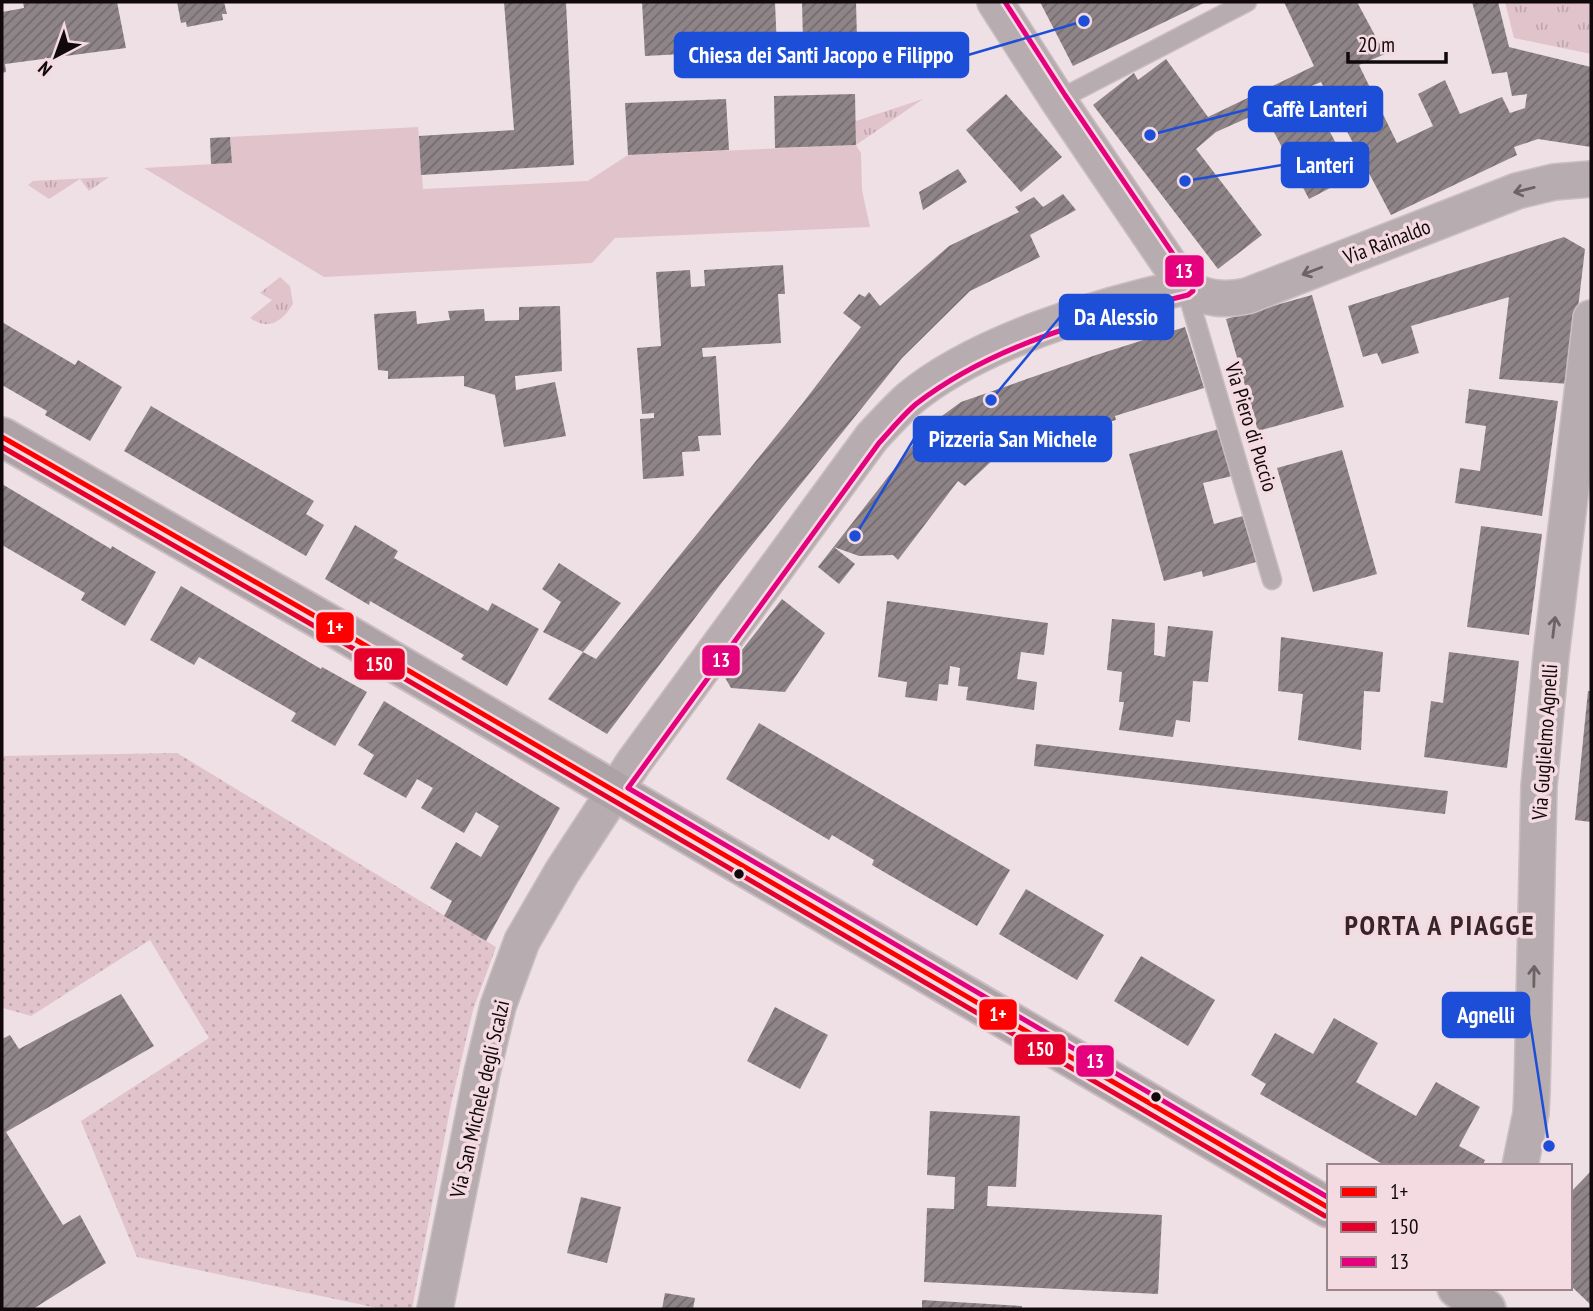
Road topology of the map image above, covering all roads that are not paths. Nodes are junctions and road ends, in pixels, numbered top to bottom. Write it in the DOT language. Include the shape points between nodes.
graph roads {
  1 [pos="995,2"];
  2 [pos="1247,2"];
  3 [pos="1058,100"];
  4 [pos="1591,179"];
  5 [pos="1185,287"];
  6 [pos="1591,318"];
  7 [pos="2,437"];
  8 [pos="1272,580"];
  9 [pos="615,791"];
  10 [pos="1520,1164"];
  11 [pos="1327,1207"];
  12 [pos="435,1309"];
  1 -- 3 [label="street"];
  2 -- 3 [label="lane"];
  3 -- 5 [label="street"];
  4 -- 5 [label="street, Via Rainaldo, one-way" via="1517,191 1247,296 1206,298"];
  5 -- 8 [label="lane, Via Piero di Puccio"];
  5 -- 9 [label="street, Via San Michele degli Scalzi" via="1122,302 1006,344 960,366 910,399 872,437"];
  10 -- 6 [label="street, Via Guglielmo Agnelli, one-way" via="1531,1113 1539,786"];
  7 -- 9 [label="main road"];
  9 -- 11 [label="main road"];
  9 -- 12 [label="street, Via San Michele degli Scalzi" via="528,930 498,1006"];
}
